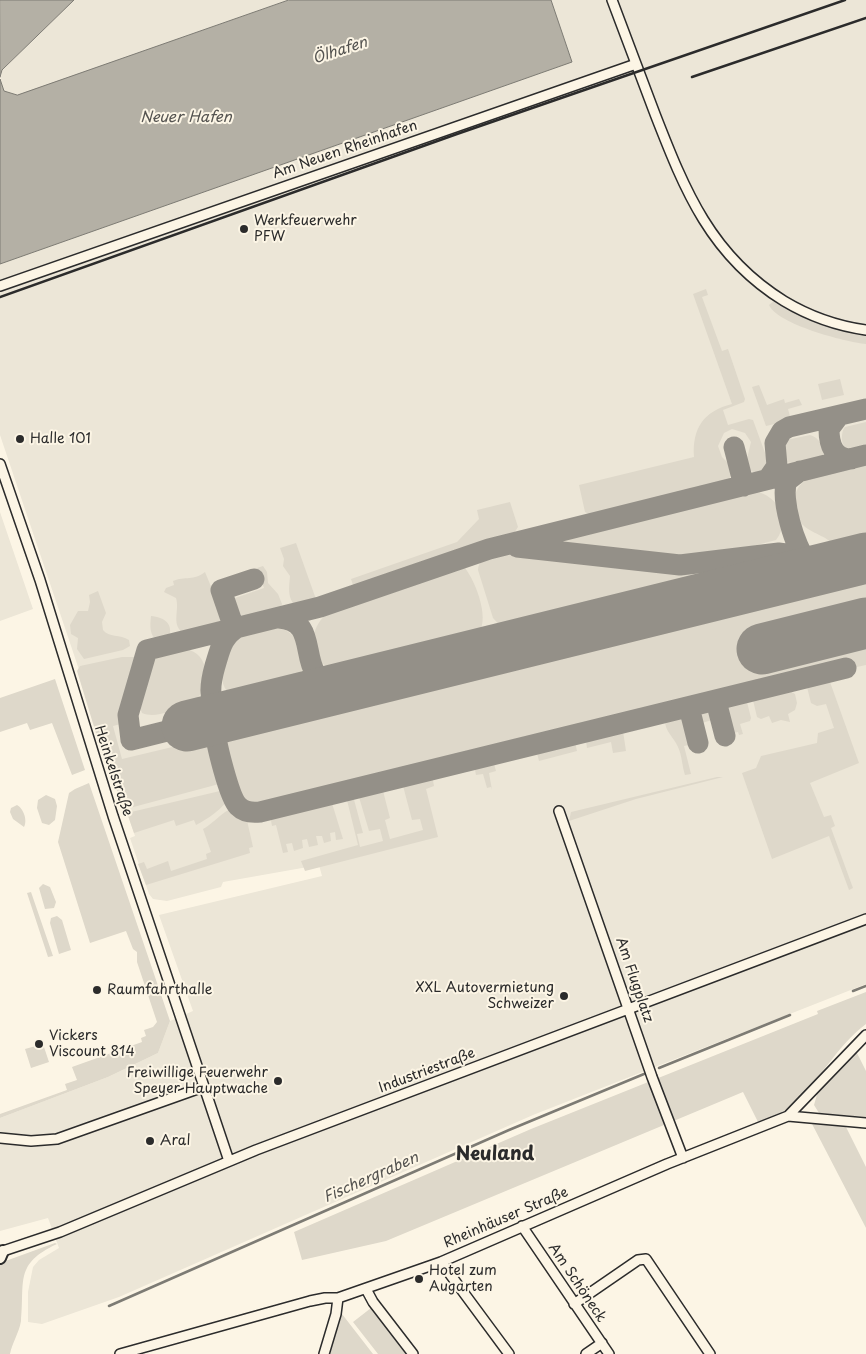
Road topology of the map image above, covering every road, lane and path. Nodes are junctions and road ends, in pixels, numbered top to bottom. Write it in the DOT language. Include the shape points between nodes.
graph roads {
  1 [pos="612,0"];
  2 [pos="636,64"];
  3 [pos="0,286"];
  4 [pos="866,330"];
  5 [pos="0,464"];
  6 [pos="559,811"];
  7 [pos="866,919"];
  8 [pos="629,1009"];
  9 [pos="866,1035"];
  10 [pos="204,1087"];
  11 [pos="788,1116"];
  12 [pos="866,1123"];
  13 [pos="0,1138"];
  14 [pos="683,1158"];
  15 [pos="228,1161"];
  16 [pos="522,1226"];
  17 [pos="1,1254"];
  18 [pos="441,1262"];
  19 [pos="366,1289"];
  20 [pos="338,1298"];
  21 [pos="574,1304"];
  22 [pos="602,1343"];
  23 [pos="120,1354"];
  24 [pos="324,1354"];
  25 [pos="413,1354"];
  26 [pos="509,1354"];
  27 [pos="586,1354"];
  28 [pos="609,1354"];
  29 [pos="710,1354"];
  1 -- 2 [label="street"];
  2 -- 3 [label="street, Am Neuen Rheinhafen"];
  2 -- 4 [label="street" via="681,178 726,254 743,272 790,304 826,321"];
  5 -- 10 [label="street, Heinkelstraße" via="40,580 110,808"];
  6 -- 8 [label="street, Am Flugplatz"];
  7 -- 8 [label="street, Industriestraße"];
  8 -- 14 [label="street, Am Flugplatz"];
  8 -- 15 [label="street, Industriestraße"];
  9 -- 11 [label="street, Rheinhäuser Straße"];
  10 -- 13 [label="street" via="57,1139"];
  10 -- 15 [label="street, Heinkelstraße"];
  11 -- 12 [label="street"];
  11 -- 14 [label="street, Rheinhäuser Straße"];
  14 -- 16 [label="street, Rheinhäuser Straße"];
  15 -- 17 [label="street, Industriestraße"];
  16 -- 18 [label="street, Rheinhäuser Straße"];
  16 -- 21 [label="street, Am Schöneck"];
  18 -- 19 [label="street, Rheinhäuser Straße"];
  18 -- 26 [label="street"];
  19 -- 20 [label="street, Rheinhäuser Straße"];
  19 -- 25 [label="street"];
  20 -- 23 [label="street, Rheinhäuser Straße" via="310,1301"];
  20 -- 24 [label="street"];
  21 -- 22 [label="street, Am Schöneck"];
  21 -- 29 [label="street" via="638,1260 646,1259"];
  22 -- 27 [label="street"];
  22 -- 28 [label="street, Am Schöneck"];
}
